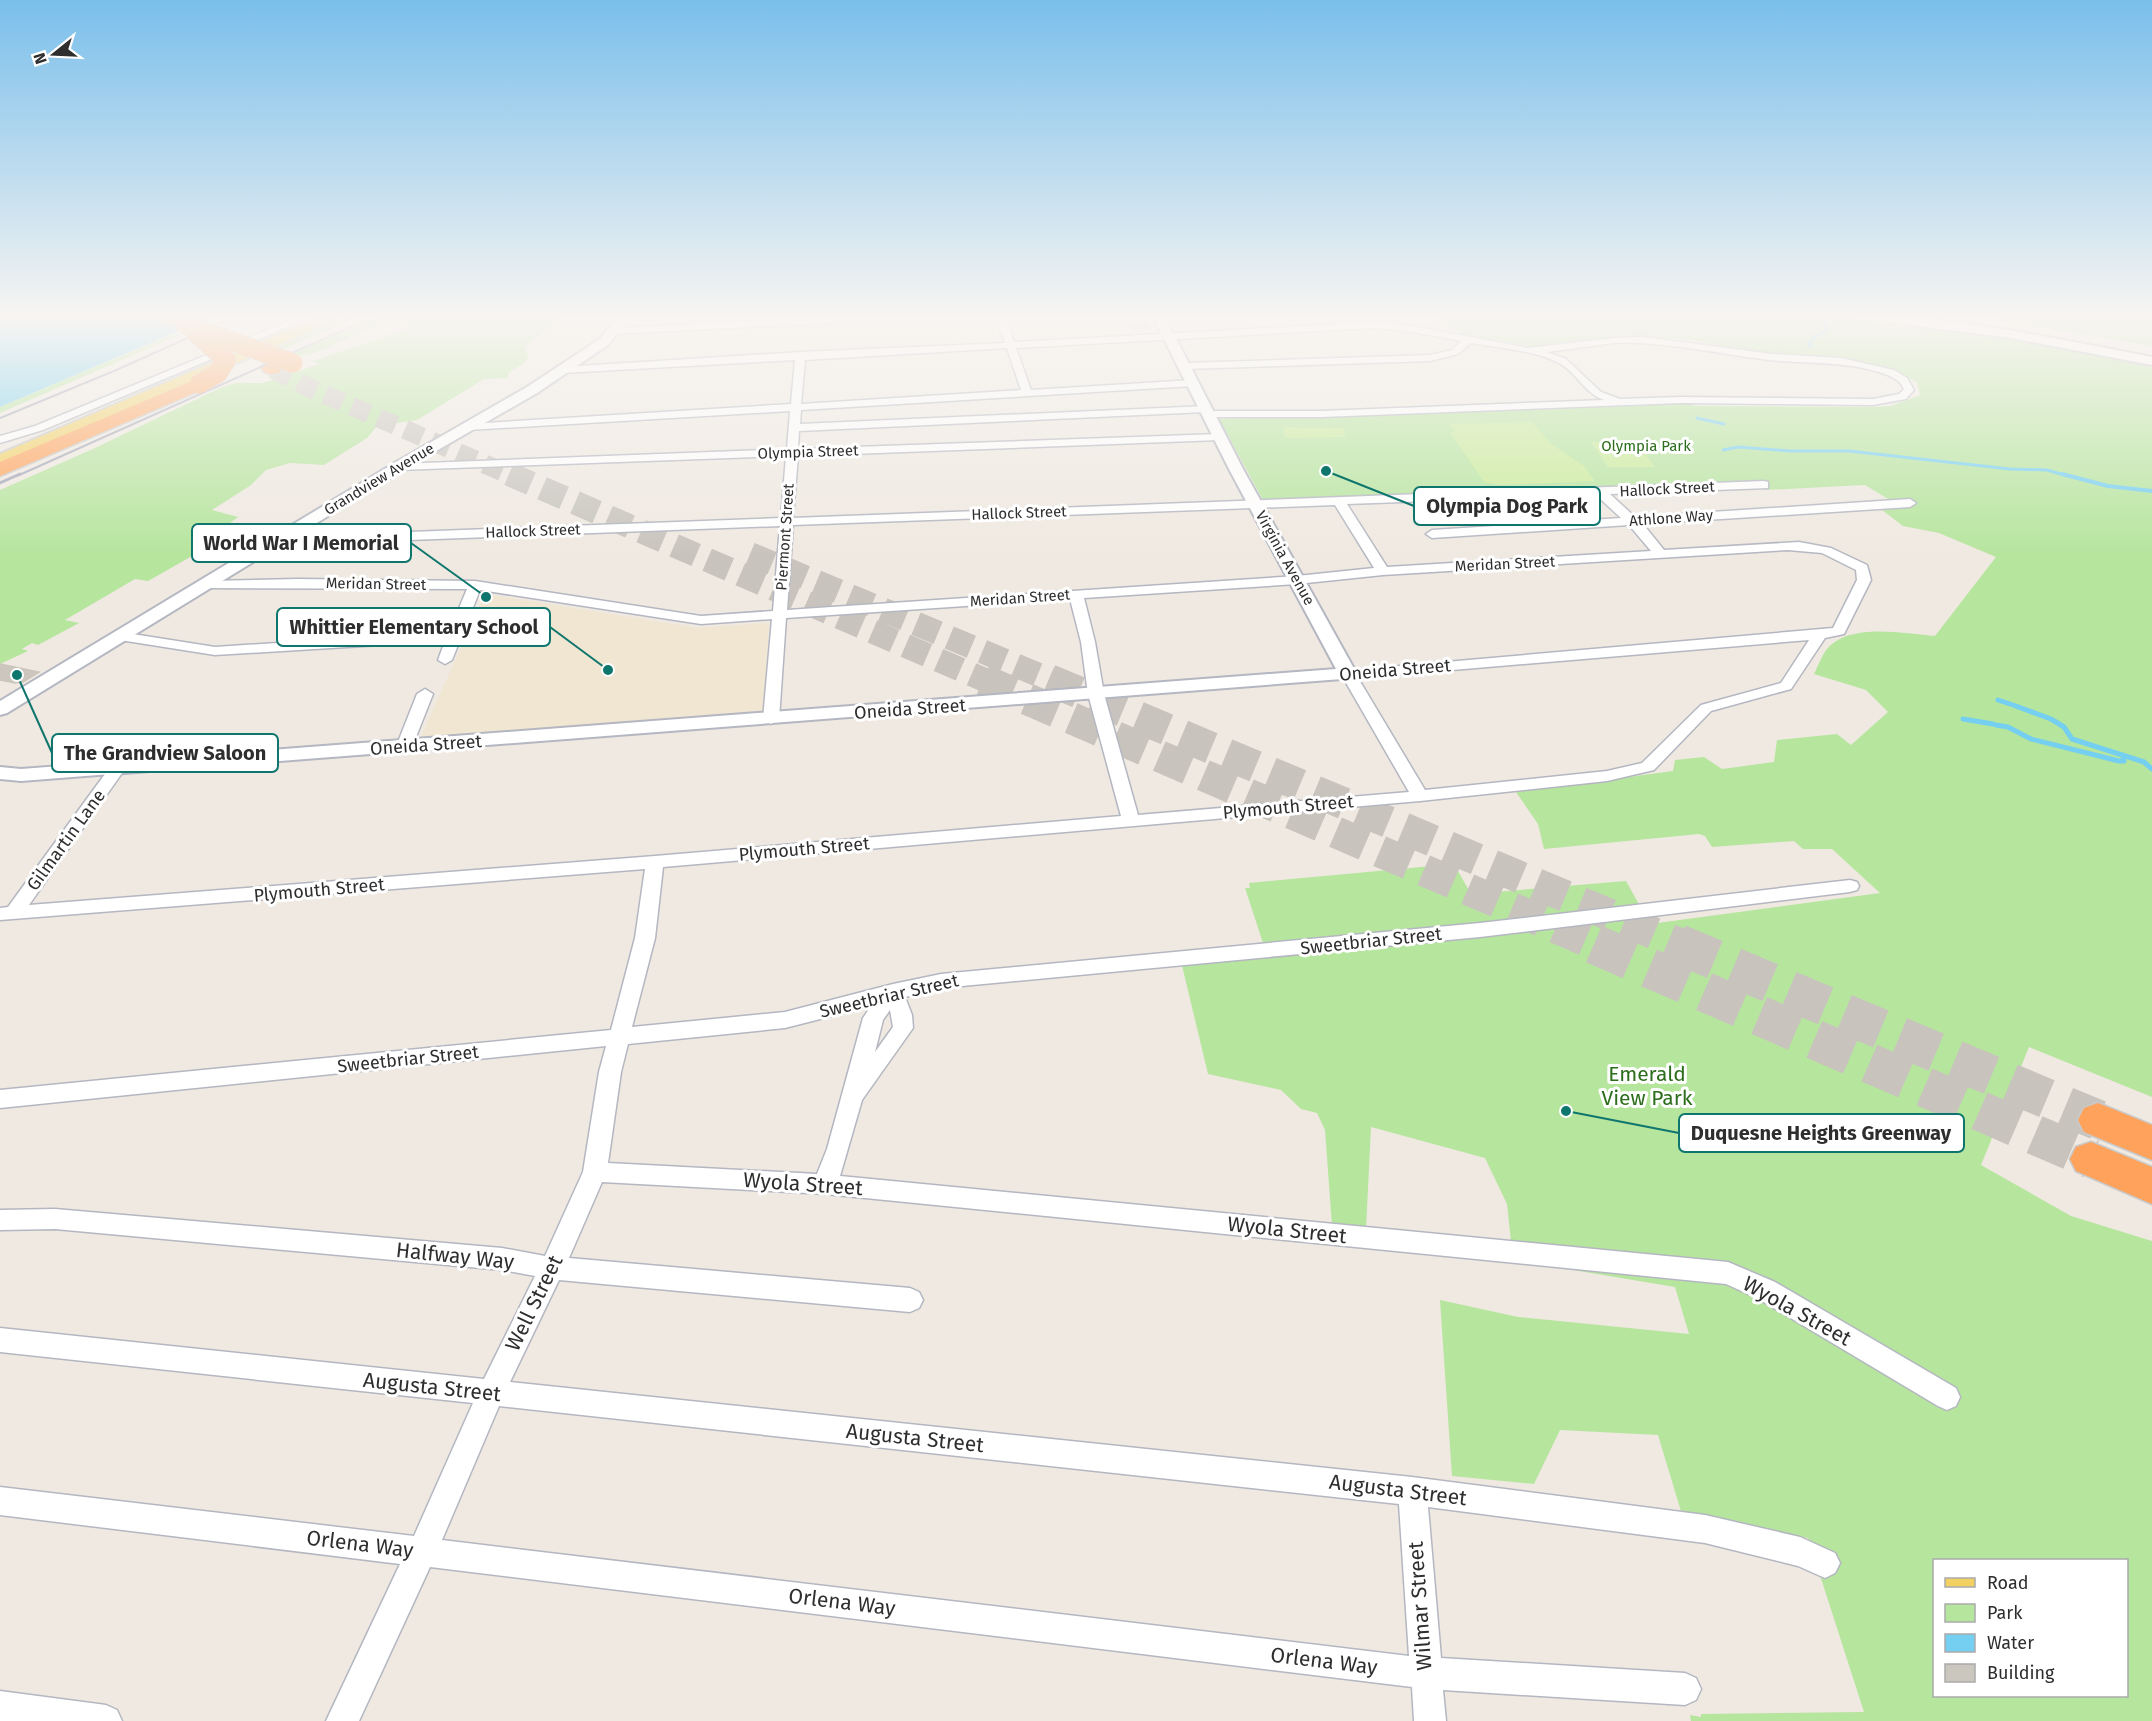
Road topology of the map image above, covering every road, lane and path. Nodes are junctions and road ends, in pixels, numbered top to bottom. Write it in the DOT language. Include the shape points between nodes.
graph roads {
  1 [pos="118,395"];
  2 [pos="135,395"];
  3 [pos="151,395"];
  4 [pos="173,395"];
  5 [pos="519,395"];
  6 [pos="798,395"];
  7 [pos="975,395"];
  8 [pos="1200,395"];
  9 [pos="1596,395"];
  10 [pos="1601,395"];
  11 [pos="1901,395"];
  12 [pos="1623,402"];
  13 [pos="1586,404"];
  14 [pos="797,407"];
  15 [pos="1208,411"];
  16 [pos="468,427"];
  17 [pos="794,428"];
  18 [pos="1219,437"];
  19 [pos="0,440"];
  20 [pos="0,453"];
  21 [pos="792,453"];
  22 [pos="0,461"];
  23 [pos="398,467"];
  24 [pos="0,470"];
  25 [pos="1764,485"];
  26 [pos="1600,492"];
  27 [pos="1339,501"];
  28 [pos="1910,503"];
  29 [pos="1255,504"];
  30 [pos="788,521"];
  31 [pos="1632,521"];
  32 [pos="1432,534"];
  33 [pos="275,542"];
  34 [pos="1661,555"];
  35 [pos="1383,571"];
  36 [pos="1297,580"];
  37 [pos="204,585"];
  38 [pos="475,585"];
  39 [pos="1076,595"];
  40 [pos="779,614"];
  41 [pos="1820,635"];
  42 [pos="120,636"];
  43 [pos="455,636"];
  44 [pos="445,660"];
  45 [pos="1348,674"];
  46 [pos="425,694"];
  47 [pos="1096,694"];
  48 [pos="0,709"];
  49 [pos="771,719"];
  50 [pos="404,747"];
  51 [pos="119,766"];
  52 [pos="0,773"];
  53 [pos="1420,796"];
  54 [pos="1131,820"];
  55 [pos="656,862"];
  56 [pos="1850,886"];
  57 [pos="7,914"];
  58 [pos="893,991"];
  59 [pos="620,1038"];
  60 [pos="0,1099"];
  61 [pos="849,1104"];
  62 [pos="2152,1143"];
  63 [pos="595,1172"];
  64 [pos="825,1184"];
  65 [pos="2152,1186"];
  66 [pos="0,1220"];
  67 [pos="552,1268"];
  68 [pos="910,1300"];
  69 [pos="0,1340"];
  70 [pos="491,1393"];
  71 [pos="1947,1397"];
  72 [pos="1412,1491"];
  73 [pos="0,1501"];
  74 [pos="422,1551"];
  75 [pos="1825,1563"];
  76 [pos="1425,1673"];
  77 [pos="1685,1689"];
  78 [pos="0,1707"];
  79 [pos="106,1721"];
  80 [pos="342,1721"];
  81 [pos="1430,1721"];
  1 -- 19 [label="street"];
  2 -- 20 [label="highway"];
  3 -- 22 [label="main road"];
  4 -- 24 [label="highway, bridge"];
  5 -- 16 [label="street, Grandview Avenue"];
  6 -- 14 [label="street, Piermont Street"];
  7 -- 14 [label="street"];
  8 -- 15 [label="street, Virginia Avenue"];
  9 -- 13 [label="street"];
  10 -- 12 [label="street"];
  11 -- 12 [label="street" via="1882,401"];
  12 -- 13 [label="street"];
  13 -- 15 [label="street" via="1321,414"];
  14 -- 16 [label="street"];
  14 -- 17 [label="street, Piermont Street"];
  15 -- 17 [label="street"];
  15 -- 18 [label="street, Virginia Avenue"];
  16 -- 23 [label="street, Grandview Avenue"];
  17 -- 21 [label="street, Piermont Street"];
  18 -- 21 [label="street, Olympia Street"];
  18 -- 29 [label="street, Virginia Avenue"];
  21 -- 23 [label="street, Olympia Street"];
  21 -- 30 [label="street, Piermont Street"];
  23 -- 33 [label="street, Grandview Avenue"];
  25 -- 26 [label="street, Hallock Street"];
  26 -- 27 [label="street, Hallock Street"];
  26 -- 31 [label="street"];
  27 -- 29 [label="street, Hallock Street"];
  27 -- 35 [label="street"];
  28 -- 31 [label="street, Athlone Way"];
  29 -- 30 [label="street, Hallock Street"];
  29 -- 36 [label="street, Virginia Avenue"];
  30 -- 33 [label="street, Hallock Street"];
  30 -- 40 [label="street, Piermont Street"];
  31 -- 32 [label="street, Athlone Way"];
  31 -- 34 [label="street"];
  33 -- 37 [label="street, Grandview Avenue"];
  34 -- 35 [label="street, Meridan Street"];
  34 -- 41 [label="street, Meridan Street" via="1806,546 1837,553 1862,568 1864,580 1839,631"];
  35 -- 36 [label="street, Meridan Street"];
  36 -- 39 [label="street, Meridan Street"];
  36 -- 45 [label="street, Virginia Avenue"];
  37 -- 38 [label="street, Meridan Street"];
  37 -- 42 [label="street, Grandview Avenue"];
  38 -- 40 [label="street, Meridan Street" via="701,620"];
  38 -- 43 [label="street"];
  39 -- 40 [label="street, Meridan Street"];
  39 -- 47 [label="street"];
  40 -- 49 [label="street, Piermont Street"];
  41 -- 45 [label="street, Oneida Street"];
  41 -- 53 [label="street, Plymouth Street" via="1786,686 1706,708 1648,767 1607,776"];
  42 -- 43 [label="street" via="215,651"];
  42 -- 48 [label="street, Grandview Avenue"];
  43 -- 44 [label="street"];
  45 -- 47 [label="street, Oneida Street"];
  45 -- 53 [label="street, Virginia Avenue"];
  46 -- 50 [label="street"];
  47 -- 49 [label="street, Oneida Street"];
  47 -- 54 [label="street"];
  49 -- 50 [label="street, Oneida Street"];
  50 -- 51 [label="street, Oneida Street"];
  51 -- 52 [label="street, Oneida Street" via="21,775"];
  51 -- 57 [label="street, Gilmartin Lane"];
  53 -- 54 [label="street, Plymouth Street"];
  54 -- 55 [label="street, Plymouth Street"];
  55 -- 57 [label="street, Plymouth Street"];
  55 -- 59 [label="street, Well Street" via="645,938"];
  56 -- 58 [label="street, Sweetbriar Street" via="1480,930 941,981"];
  58 -- 59 [label="street, Sweetbriar Street" via="785,1020"];
  58 -- 61 [label="street" via="873,1018"];
  58 -- 61 [label="street" via="903,1028"];
  59 -- 60 [label="street, Sweetbriar Street"];
  59 -- 63 [label="street, Well Street" via="602,1118"];
  61 -- 64 [label="street"];
  62 -- 65 [label="highway" via="2094,1140"];
  63 -- 64 [label="street, Wyola Street"];
  63 -- 67 [label="street, Well Street"];
  64 -- 71 [label="street, Wyola Street" via="1728,1273 1766,1290"];
  66 -- 67 [label="street, Halfway Way" via="55,1219 502,1259"];
  67 -- 68 [label="street, Halfway Way"];
  67 -- 70 [label="street, Well Street"];
  69 -- 70 [label="street, Augusta Street"];
  70 -- 72 [label="street, Augusta Street"];
  70 -- 74 [label="street, Well Street"];
  72 -- 75 [label="street, Augusta Street" via="1705,1529 1800,1552"];
  72 -- 76 [label="street, Wilmar Street"];
  73 -- 74 [label="street, Orlena Way"];
  74 -- 76 [label="street, Orlena Way"];
  74 -- 80 [label="street, Well Street"];
  76 -- 77 [label="street, Orlena Way"];
  76 -- 81 [label="street, Wilmar Street"];
  78 -- 79 [label="street"];
}
